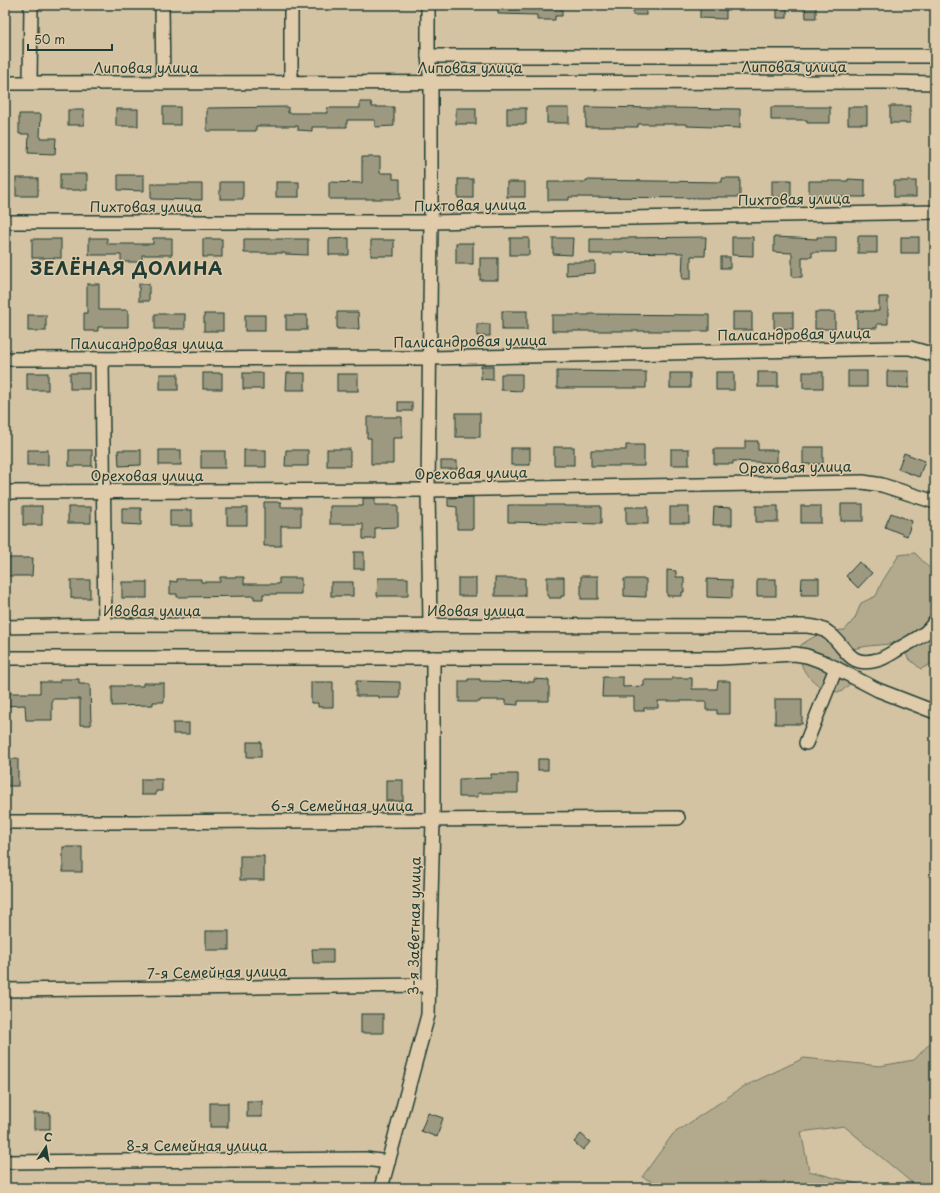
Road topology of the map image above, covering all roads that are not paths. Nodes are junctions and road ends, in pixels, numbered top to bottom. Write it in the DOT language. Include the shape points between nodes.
graph roads {
  1 [pos="31,5"];
  2 [pos="162,5"];
  3 [pos="290,5"];
  4 [pos="428,5"];
  5 [pos="428,56"];
  6 [pos="935,56"];
  7 [pos="5,82"];
  8 [pos="30,82"];
  9 [pos="291,82"];
  10 [pos="162,83"];
  11 [pos="430,83"];
  12 [pos="935,83"];
  13 [pos="935,212"];
  14 [pos="5,222"];
  15 [pos="431,222"];
  16 [pos="935,355"];
  17 [pos="429,358"];
  18 [pos="5,359"];
  19 [pos="102,359"];
  20 [pos="428,490"];
  21 [pos="103,491"];
  22 [pos="5,492"];
  23 [pos="935,502"];
  24 [pos="935,621"];
  25 [pos="105,626"];
  26 [pos="430,626"];
  27 [pos="5,627"];
  28 [pos="5,658"];
  29 [pos="433,658"];
  30 [pos="836,668"];
  31 [pos="935,712"];
  32 [pos="806,743"];
  33 [pos="678,818"];
  34 [pos="433,820"];
  35 [pos="5,822"];
  36 [pos="429,985"];
  37 [pos="5,990"];
  38 [pos="5,1162"];
  39 [pos="388,1162"];
  40 [pos="381,1188"];
  1 -- 8 [label="street"];
  2 -- 10 [label="street"];
  3 -- 9 [label="street"];
  4 -- 5 [label="street"];
  5 -- 6 [label="street"];
  5 -- 11 [label="street"];
  7 -- 8 [label="street, Липовая улица"];
  8 -- 10 [label="street, Липовая улица"];
  9 -- 10 [label="street, Липовая улица"];
  9 -- 11 [label="street, Липовая улица"];
  11 -- 12 [label="street, Липовая улица"];
  11 -- 15 [label="street"];
  13 -- 15 [label="street, Пихтовая улица"];
  14 -- 15 [label="street, Пихтовая улица"];
  15 -- 17 [label="street"];
  16 -- 17 [label="street, Палисандровая улица" via="910,348 897,348"];
  17 -- 19 [label="street, Палисандровая улица"];
  17 -- 20 [label="street"];
  18 -- 19 [label="street, Палисандровая улица"];
  19 -- 21 [label="street"];
  20 -- 21 [label="street, Ореховая улица"];
  20 -- 23 [label="street, Ореховая улица" via="863,482 882,485"];
  20 -- 26 [label="street"];
  21 -- 22 [label="street, Ореховая улица"];
  21 -- 25 [label="street"];
  24 -- 26 [label="street, Ивовая улица" via="926,633 879,660 869,662 856,660 847,655 831,634 821,628 807,626"];
  25 -- 26 [label="street, Ивовая улица"];
  25 -- 27 [label="street, Ивовая улица"];
  28 -- 29 [label="street"];
  29 -- 30 [label="street" via="719,658 795,654"];
  29 -- 34 [label="street, 3-я Заветная улица"];
  30 -- 31 [label="street" via="885,693"];
  30 -- 32 [label="street"];
  33 -- 34 [label="street, 6-я Семейная улица"];
  34 -- 35 [label="street, 6-я Семейная улица"];
  34 -- 36 [label="street, 3-я Заветная улица"];
  36 -- 37 [label="street, 7-я Семейная улица"];
  36 -- 39 [label="street, 3-я Заветная улица" via="427,1021"];
  38 -- 39 [label="street, 8-я Семейная улица" via="365,1159"];
  39 -- 40 [label="street, 3-я Заветная улица"];
}
